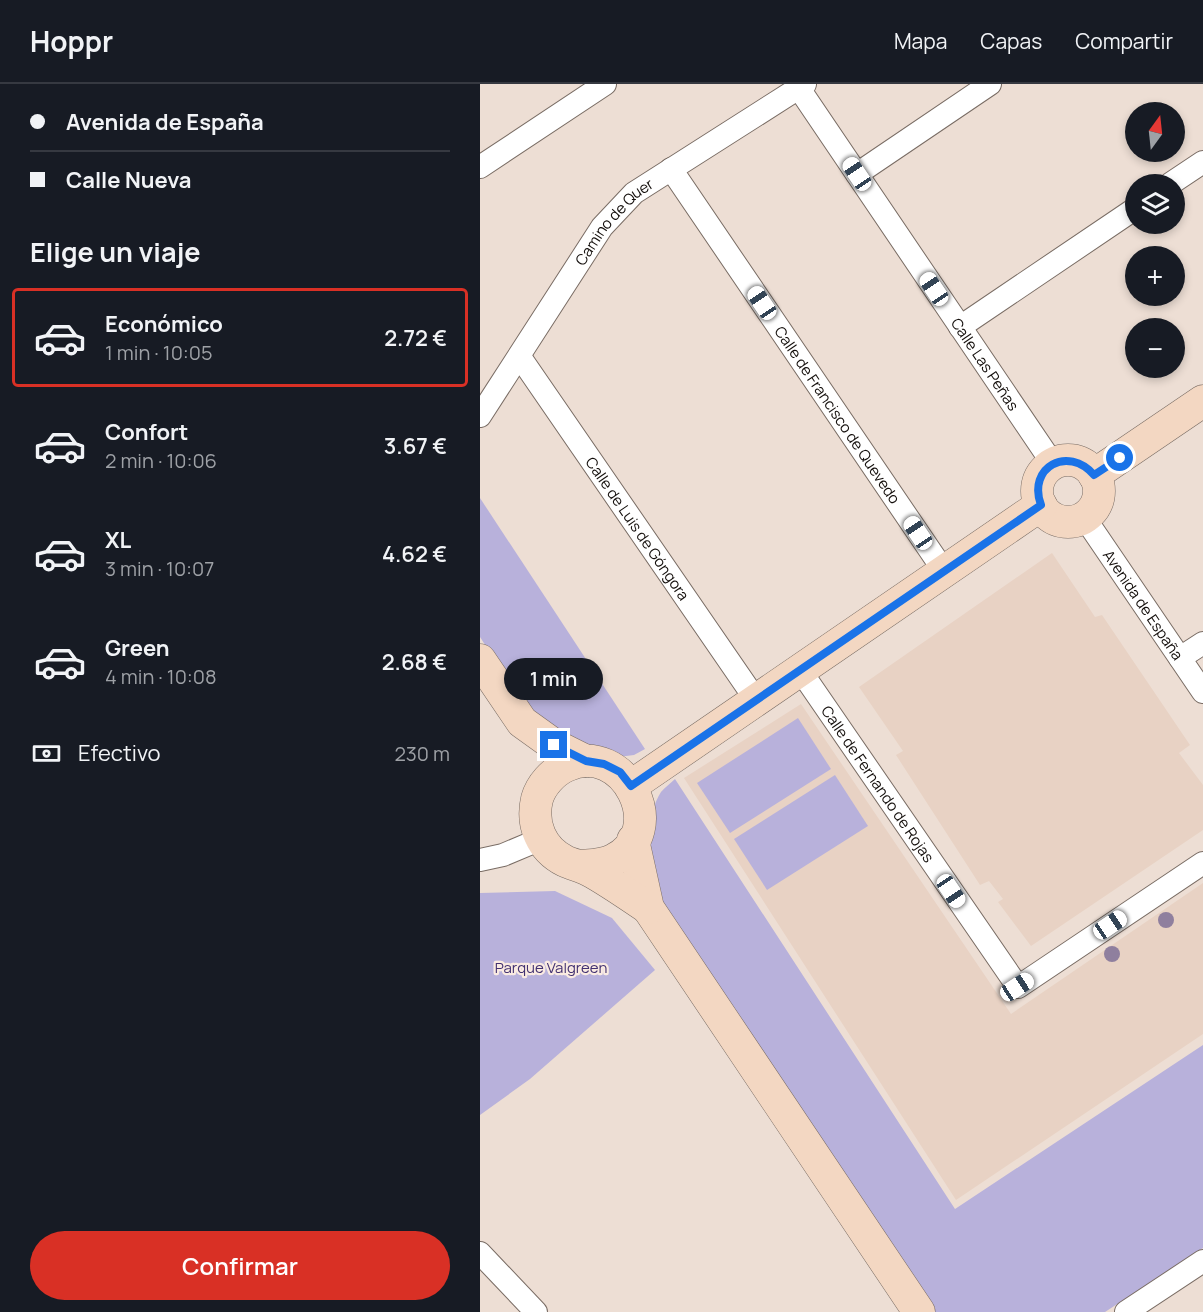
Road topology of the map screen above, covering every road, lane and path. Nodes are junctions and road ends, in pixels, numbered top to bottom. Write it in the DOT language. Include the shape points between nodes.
graph roads {
  1 [pos="605,84"];
  2 [pos="990,84"];
  3 [pos="800,85"];
  4 [pos="1203,162"];
  5 [pos="480,167"];
  6 [pos="671,169"];
  7 [pos="857,174"];
  8 [pos="1185,174"];
  9 [pos="1125,215"];
  10 [pos="960,327"];
  11 [pos="520,357"];
  12 [pos="1203,401"];
  13 [pos="480,416"];
  14 [pos="1053,464"];
  15 [pos="1094,475"];
  16 [pos="1041,505"];
  17 [pos="1084,517"];
  18 [pos="944,571"];
  19 [pos="1203,643"];
  20 [pos="1180,658"];
  21 [pos="480,660"];
  22 [pos="800,670"];
  23 [pos="1203,692"];
  24 [pos="756,700"];
  25 [pos="522,722"];
  26 [pos="586,761"];
  27 [pos="631,786"];
  28 [pos="538,793"];
  29 [pos="541,839"];
  30 [pos="633,840"];
  31 [pos="480,860"];
  32 [pos="1203,863"];
  33 [pos="581,866"];
  34 [pos="648,908"];
  35 [pos="480,1253"];
  36 [pos="1203,1261"];
  37 [pos="536,1312"];
  38 [pos="919,1312"];
  39 [pos="1126,1312"];
  1 -- 5 [label="street"];
  2 -- 7 [label="street"];
  3 -- 6 [label="street, Camino de Quer"];
  3 -- 7 [label="street, Calle Las Peñas"];
  4 -- 8 [label="street"];
  6 -- 11 [label="street, Camino de Quer" via="634,193 602,227"];
  6 -- 18 [label="street, Calle de Francisco de Quevedo"];
  7 -- 10 [label="street, Calle Las Peñas"];
  9 -- 10 [label="street"];
  10 -- 14 [label="street, Calle Las Peñas"];
  11 -- 13 [label="street, Camino de Quer"];
  11 -- 24 [label="street, Calle de Luis de Góngora"];
  12 -- 15 [label="street"];
  14 -- 15 [label="street" via="1071,460 1088,467"];
  14 -- 16 [label="street" via="1045,470 1037,487"];
  15 -- 17 [label="street" via="1098,483 1097,502"];
  16 -- 17 [label="street" via="1055,519 1075,521"];
  16 -- 18 [label="street"];
  17 -- 20 [label="street, Avenida de España"];
  18 -- 22 [label="street"];
  19 -- 20 [label="street"];
  20 -- 23 [label="street, Avenida de España"];
  21 -- 25 [label="street"];
  22 -- 24 [label="street"];
  22 -- 32 [label="street, Calle de Fernando de Rojas" via="1017,987"];
  24 -- 27 [label="street"];
  25 -- 26 [label="street"];
  25 -- 28 [label="street"];
  26 -- 27 [label="street" via="620,772"];
  26 -- 28 [label="street" via="558,769"];
  27 -- 30 [label="street" via="640,813"];
  28 -- 29 [label="street" via="534,811"];
  29 -- 31 [label="street"];
  29 -- 33 [label="street" via="565,861"];
  30 -- 33 [label="street" via="613,860"];
  30 -- 34 [label="street"];
  33 -- 34 [label="street"];
  34 -- 38 [label="street"];
  35 -- 37 [label="street"];
  36 -- 39 [label="street"];
}
